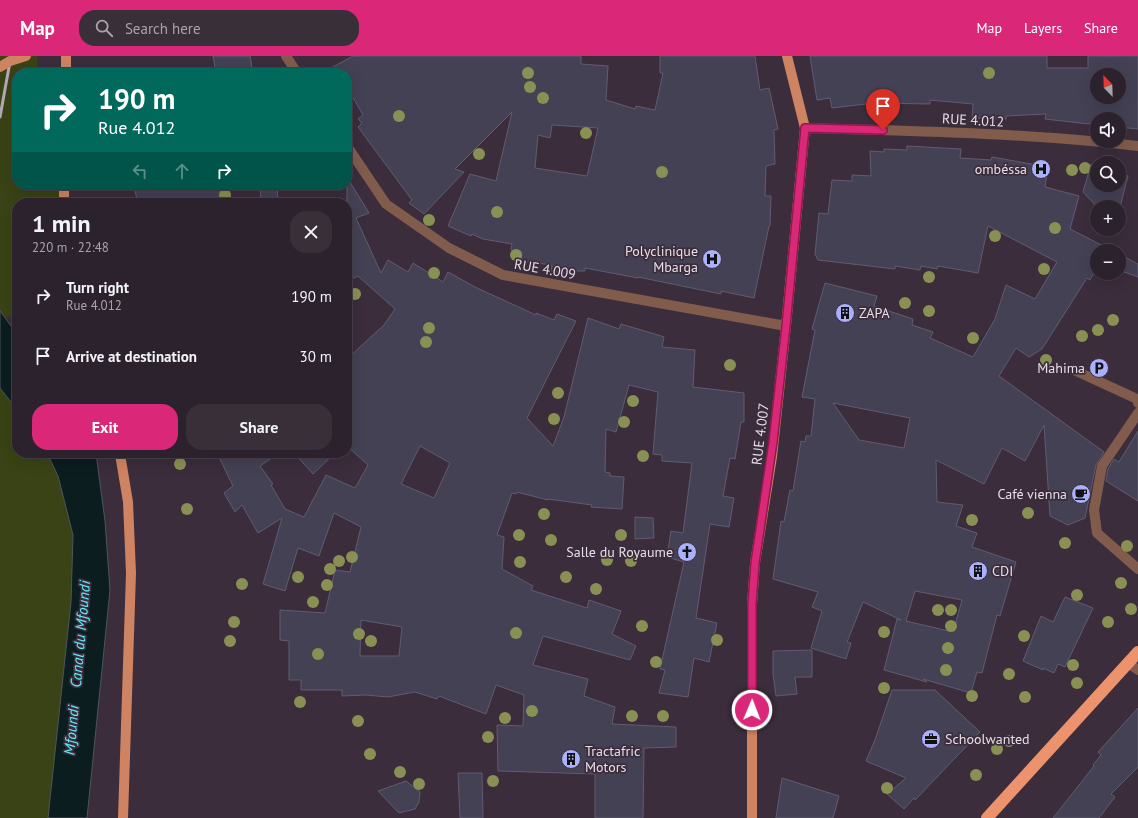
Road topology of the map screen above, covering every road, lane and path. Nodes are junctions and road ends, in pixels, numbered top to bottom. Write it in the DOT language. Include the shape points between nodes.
graph roads {
  1 [pos="26,56"];
  2 [pos="66,56"];
  3 [pos="286,56"];
  4 [pos="788,56"];
  5 [pos="0,67"];
  6 [pos="66,68"];
  7 [pos="294,68"];
  8 [pos="805,128"];
  9 [pos="1138,146"];
  10 [pos="352,153"];
  11 [pos="786,326"];
  12 [pos="1074,370"];
  13 [pos="1138,403"];
  14 [pos="1138,413"];
  15 [pos="120,458"];
  16 [pos="1138,569"];
  17 [pos="1138,652"];
  18 [pos="1128,663"];
  19 [pos="1138,670"];
  20 [pos="123,818"];
  21 [pos="752,818"];
  22 [pos="987,818"];
  1 -- 5 [label="main road, bridge"];
  2 -- 6 [label="main road"];
  3 -- 7 [label="street"];
  4 -- 8 [label="main road, RUE 4.007"];
  8 -- 9 [label="street, RUE 4.012" via="1049,138"];
  8 -- 11 [label="main road, RUE 4.007"];
  10 -- 11 [label="street, RUE 4.009" via="386,204 449,248 503,275"];
  11 -- 21 [label="main road, RUE 4.007" via="772,457 755,563 752,604"];
  12 -- 13 [label="street" via="1137,399"];
  14 -- 16 [label="street" via="1102,466 1094,510 1097,533"];
  15 -- 20 [label="main road" via="128,502 131,573"];
  17 -- 18 [label="highway"];
  18 -- 19 [label="street"];
  18 -- 22 [label="highway"];
}
